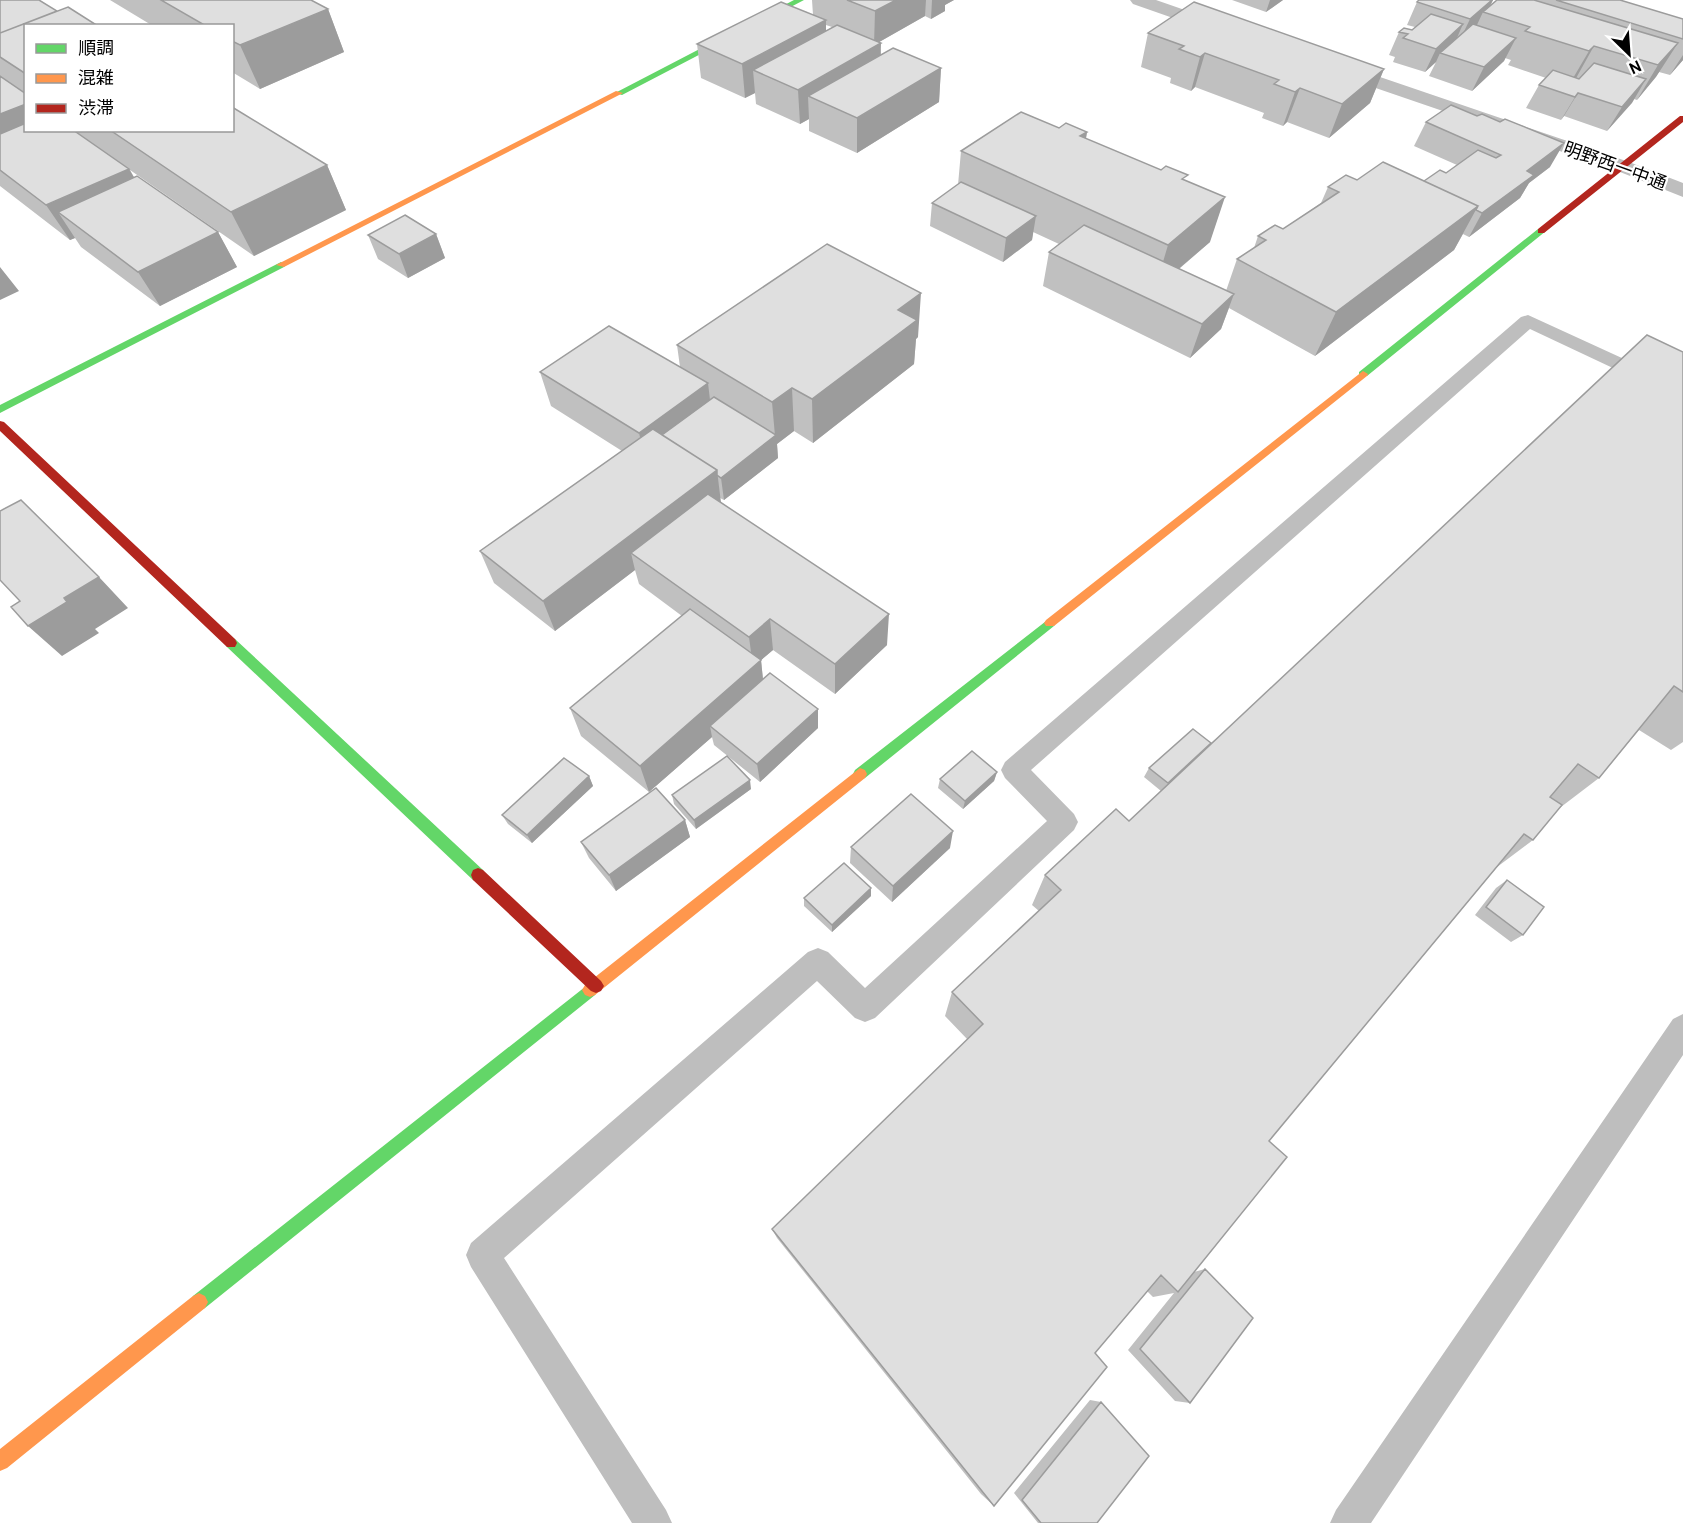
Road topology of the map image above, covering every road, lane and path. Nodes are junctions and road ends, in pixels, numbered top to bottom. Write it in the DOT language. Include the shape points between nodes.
graph roads {
  1 [pos="800,0"];
  2 [pos="1139,0"];
  3 [pos="1240,35"];
  4 [pos="1319,62"];
  5 [pos="1683,118"];
  6 [pos="1622,166"];
  7 [pos="1683,191"];
  8 [pos="1683,394"];
  9 [pos="0,410"];
  10 [pos="0,425"];
  11 [pos="596,986"];
  12 [pos="1683,1029"];
  13 [pos="0,1461"];
  14 [pos="652,1523"];
  15 [pos="1349,1523"];
  1 -- 9 [label="street"];
  2 -- 3 [label="street"];
  4 -- 6 [label="street, 明野西一中通"];
  5 -- 6 [label="street"];
  6 -- 7 [label="street, 明野西一中通"];
  6 -- 11 [label="street"];
  8 -- 14 [label="lane" via="1528,321 1014,770 1065,822 865,1008 818,962 483,1255"];
  10 -- 11 [label="street"];
  11 -- 13 [label="street"];
  12 -- 15 [label="lane"];
}
